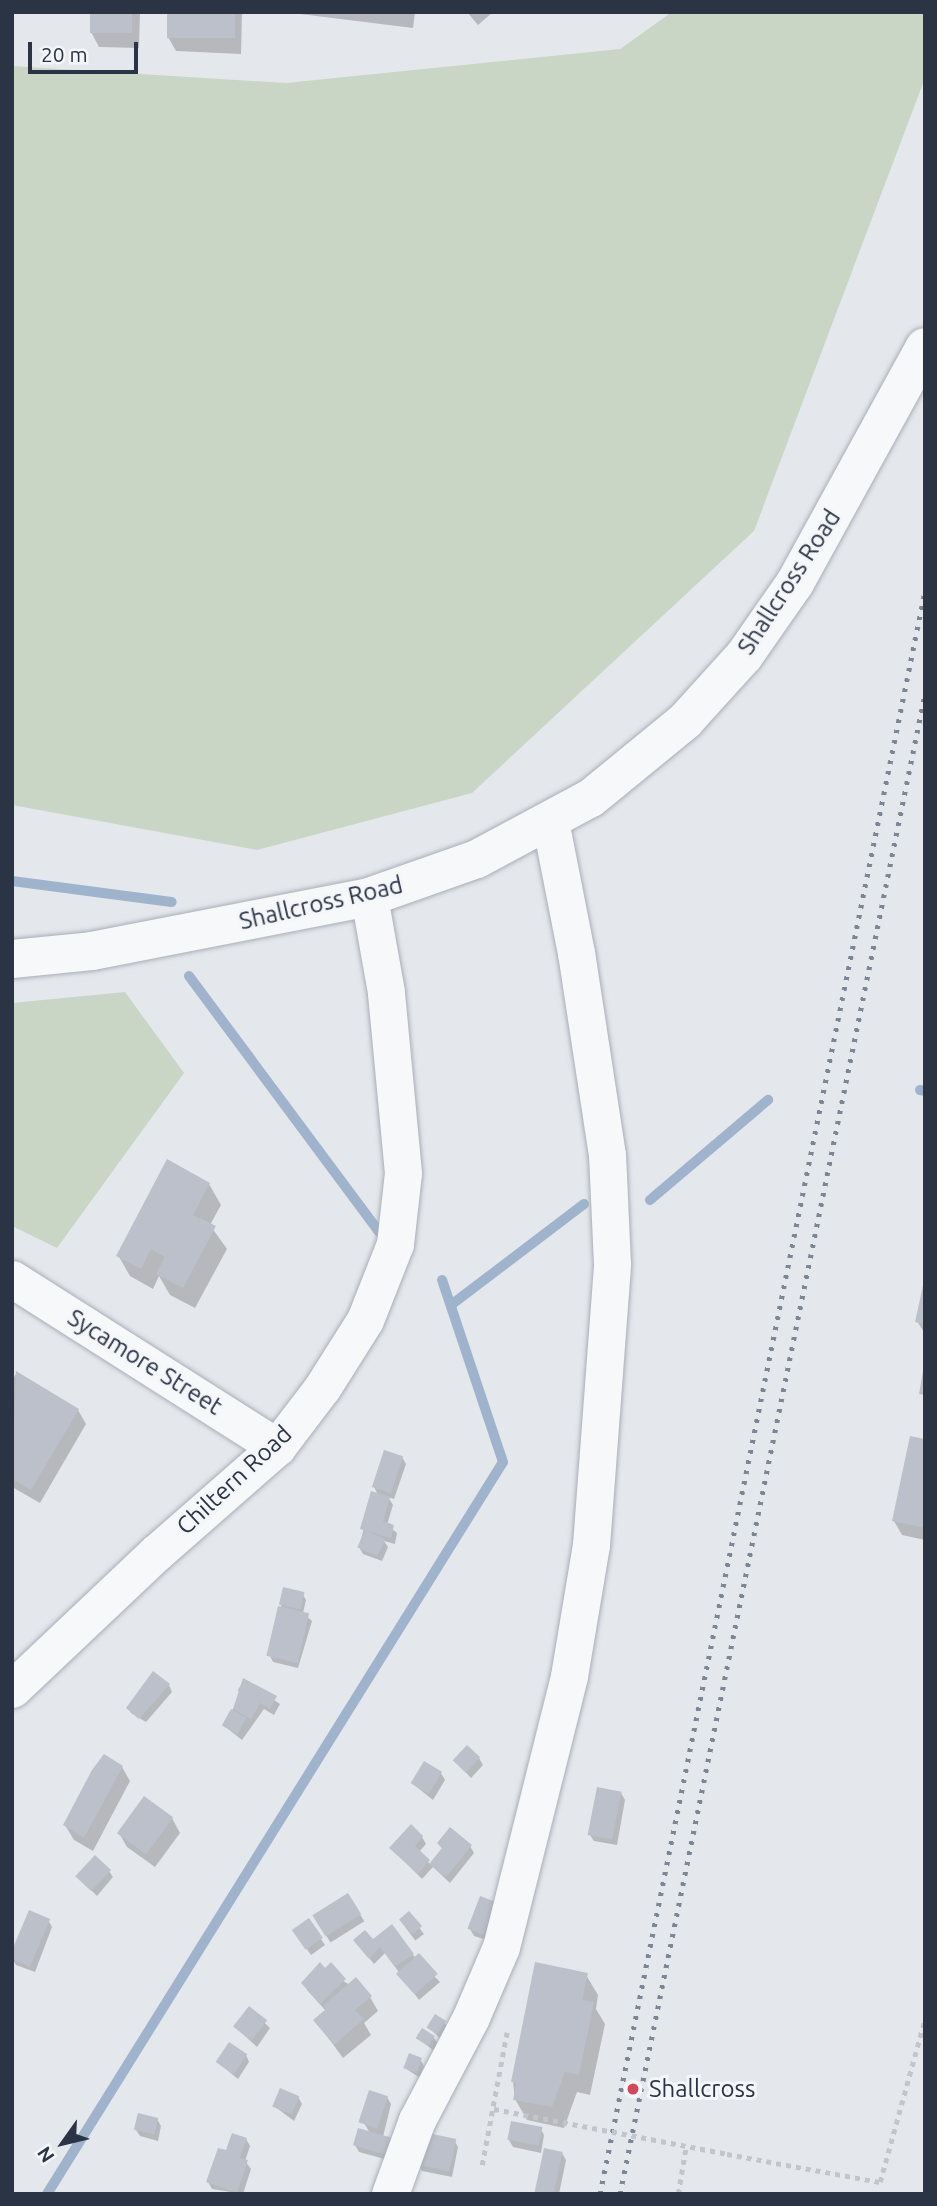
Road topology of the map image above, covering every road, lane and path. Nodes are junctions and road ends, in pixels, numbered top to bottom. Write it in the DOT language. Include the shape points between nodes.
graph roads {
  1 [pos="925,346"];
  2 [pos="550,821"];
  3 [pos="369,897"];
  4 [pos="12,959"];
  5 [pos="12,1279"];
  6 [pos="277,1447"];
  7 [pos="12,1689"];
  8 [pos="925,2019"];
  9 [pos="508,2033"];
  10 [pos="494,2109"];
  11 [pos="686,2146"];
  12 [pos="482,2165"];
  13 [pos="390,2194"];
  14 [pos="678,2194"];
  1 -- 2 [label="street, Shallcross Road" via="795,583 744,656 685,721 636,765"];
  2 -- 3 [label="street, Shallcross Road" via="477,859"];
  2 -- 13 [label="street" via="607,1155 612,1264 592,1545 569,1676 501,1947 471,2017 417,2120"];
  3 -- 4 [label="street, Shallcross Road" via="92,951"];
  3 -- 6 [label="street, Chiltern Road" via="400,1104 403,1173 395,1244 365,1321"];
  5 -- 6 [label="street, Sycamore Street"];
  6 -- 7 [label="street, Chiltern Road"];
  8 -- 11 [label="path, bridge" via="880,2182"];
  9 -- 10 [label="path"];
  10 -- 11 [label="path, bridge"];
  10 -- 12 [label="path"];
  11 -- 14 [label="path"];
}
